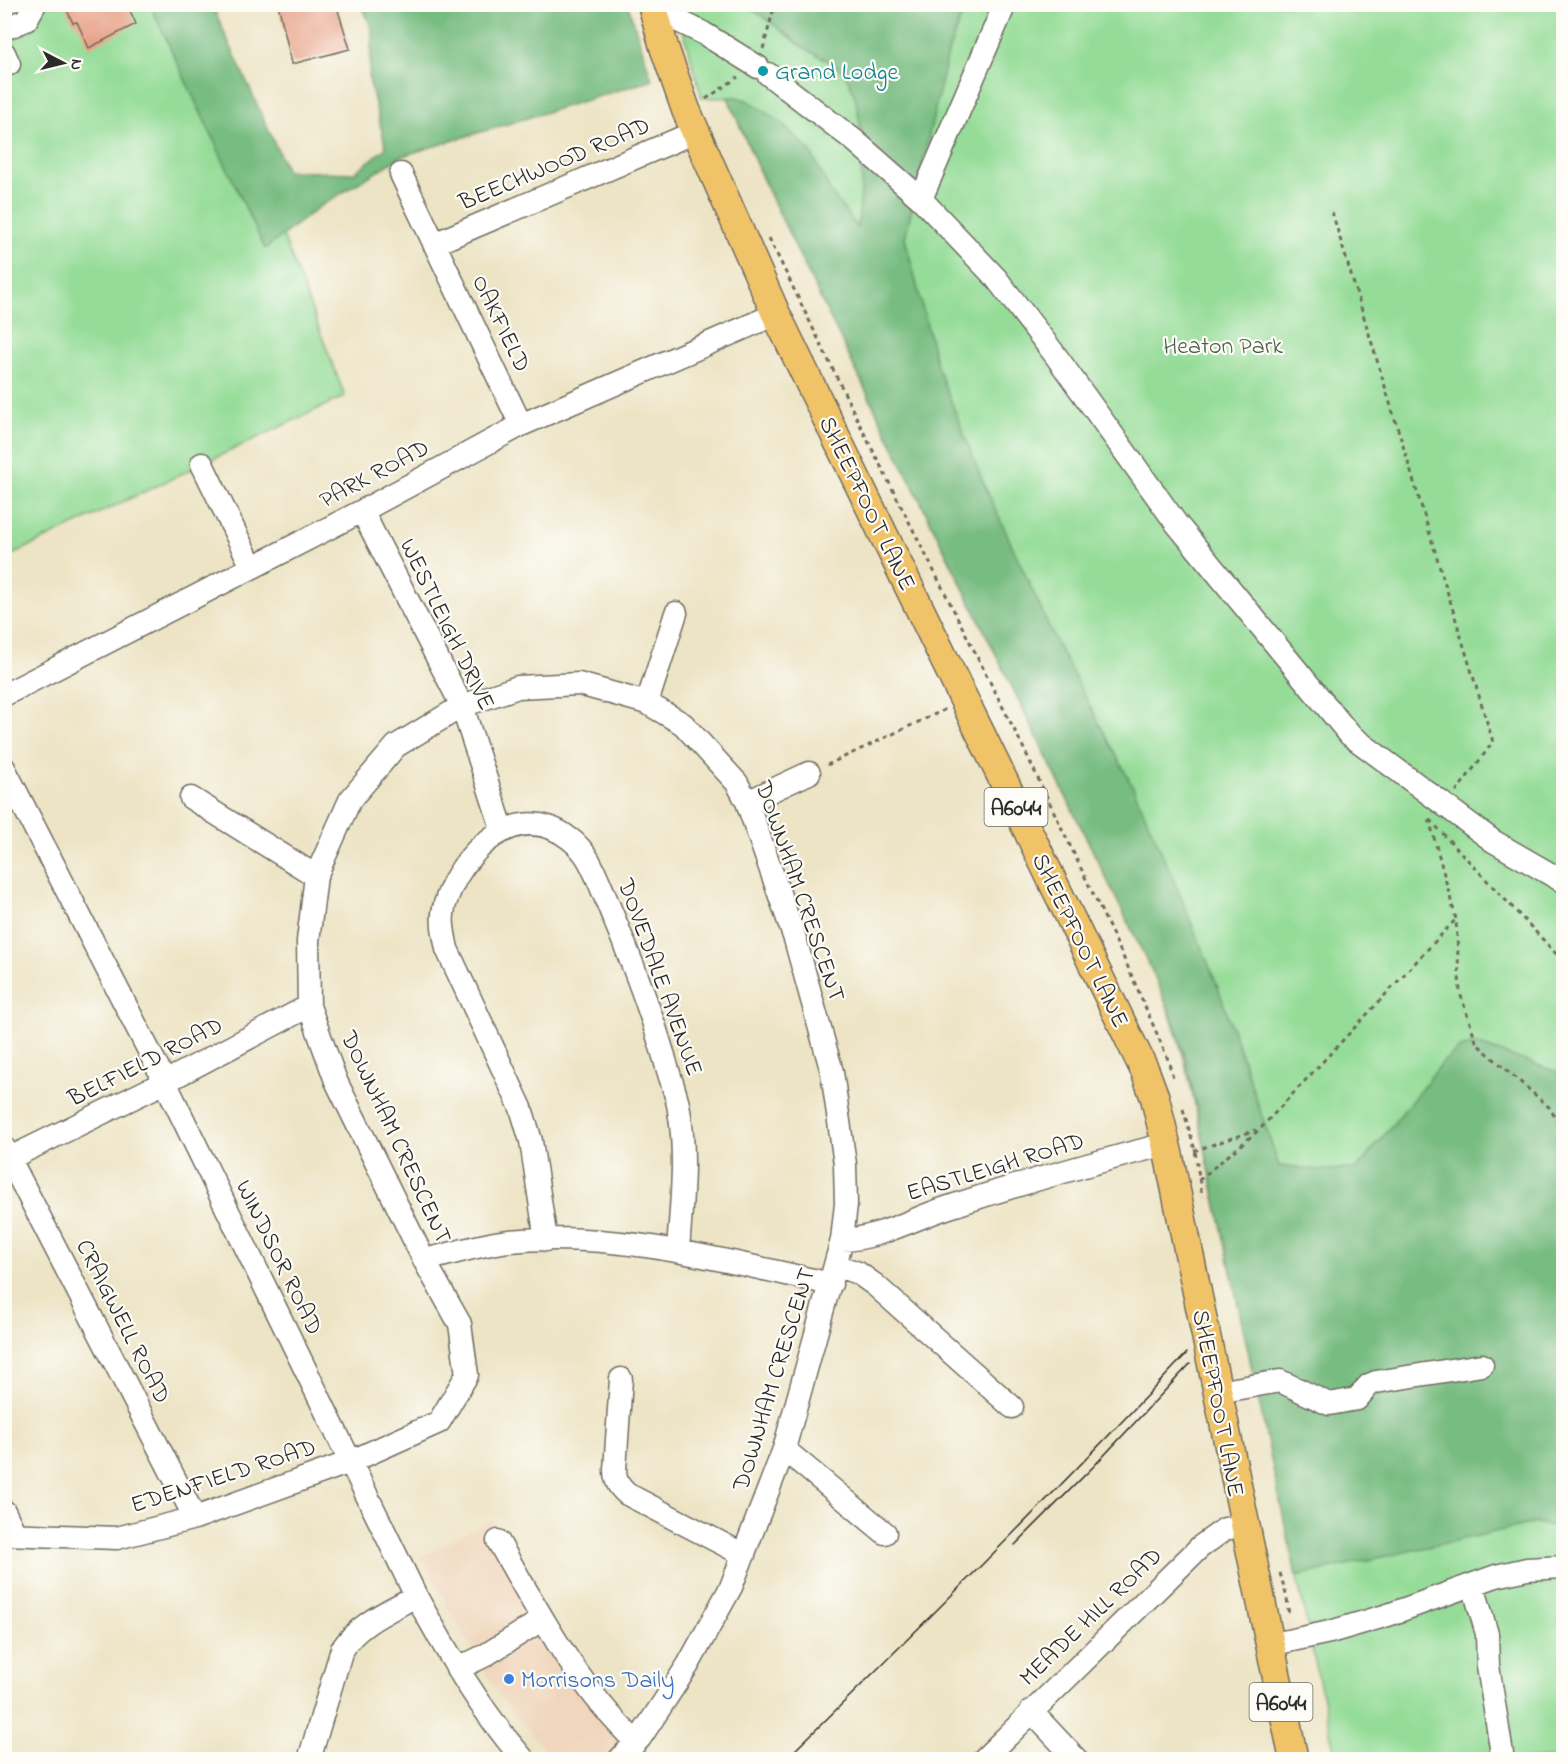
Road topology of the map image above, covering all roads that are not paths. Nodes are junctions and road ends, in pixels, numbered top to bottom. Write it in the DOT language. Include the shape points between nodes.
graph roads {
  1 [pos="35,4"];
  2 [pos="1005,4"];
  3 [pos="652,6"];
  4 [pos="4,29"];
  5 [pos="695,132"];
  6 [pos="401,174"];
  7 [pos="921,199"];
  8 [pos="434,244"];
  9 [pos="776,314"];
  10 [pos="521,425"];
  11 [pos="202,464"];
  12 [pos="362,511"];
  13 [pos="252,567"];
  14 [pos="676,613"];
  15 [pos="4,695"];
  16 [pos="647,703"];
  17 [pos="462,706"];
  18 [pos="4,768"];
  19 [pos="809,773"];
  20 [pos="191,798"];
  21 [pos="747,802"];
  22 [pos="503,831"];
  23 [pos="316,876"];
  24 [pos="1563,882"];
  25 [pos="309,1006"];
  26 [pos="165,1082"];
  27 [pos="1167,1151"];
  28 [pos="6,1156"];
  29 [pos="546,1240"];
  30 [pos="842,1240"];
  31 [pos="678,1251"];
  32 [pos="424,1260"];
  33 [pos="833,1274"];
  34 [pos="1482,1365"];
  35 [pos="621,1379"];
  36 [pos="1218,1392"];
  37 [pos="1012,1407"];
  38 [pos="784,1449"];
  39 [pos="350,1462"];
  40 [pos="4,1511"];
  41 [pos="195,1518"];
  42 [pos="1244,1525"];
  43 [pos="885,1533"];
  44 [pos="10,1534"];
  45 [pos="498,1541"];
  46 [pos="744,1555"];
  47 [pos="1563,1567"];
  48 [pos="1473,1585"];
  49 [pos="416,1596"];
  50 [pos="531,1626"];
  51 [pos="1269,1645"];
  52 [pos="457,1669"];
  53 [pos="1031,1711"];
  54 [pos="636,1742"];
  55 [pos="309,1760"];
  56 [pos="524,1760"];
  57 [pos="618,1760"];
  58 [pos="983,1760"];
  59 [pos="1077,1760"];
  60 [pos="1294,1760"];
  61 [pos="1503,1760"];
  1 -- 4 [label="street" via="26,20"];
  2 -- 7 [label="street"];
  3 -- 5 [label="main road, SHEEPFOOT LANE / A6044"];
  3 -- 7 [label="street" via="763,71 855,141"];
  5 -- 8 [label="street, BEECHWOOD ROAD"];
  5 -- 9 [label="main road, SHEEPFOOT LANE / A6044"];
  6 -- 8 [label="street, OAKFIELD"];
  7 -- 24 [label="street" via="996,278 1176,523 1350,735 1437,812"];
  8 -- 10 [label="street, OAKFIELD"];
  9 -- 10 [label="street, PARK ROAD"];
  9 -- 27 [label="main road, SHEEPFOOT LANE / A6044" via="1145,1071"];
  10 -- 12 [label="street, PARK ROAD"];
  11 -- 13 [label="street"];
  12 -- 13 [label="street, PARK ROAD"];
  12 -- 17 [label="street, WESTLEIGH DRIVE"];
  13 -- 15 [label="street, PARK ROAD"];
  14 -- 16 [label="street"];
  16 -- 17 [label="street, DOWNHAM CRESCENT" via="579,684 518,687"];
  16 -- 21 [label="street, DOWNHAM CRESCENT" via="683,724 737,783"];
  17 -- 22 [label="street, WESTLEIGH DRIVE"];
  17 -- 23 [label="street, DOWNHAM CRESCENT" via="396,746 350,800"];
  18 -- 26 [label="street, WINDSOR ROAD"];
  19 -- 21 [label="street"];
  20 -- 23 [label="street"];
  21 -- 30 [label="street, DOWNHAM CRESCENT" via="795,939 832,1072 845,1164"];
  22 -- 29 [label="street, DOVEDALE AVENUE" via="479,846 465,864 444,905 442,922 447,949 521,1108 531,1141"];
  22 -- 31 [label="street, DOVEDALE AVENUE" via="529,823 542,824 571,839 587,857 627,948 658,1034 679,1110 683,1174"];
  23 -- 25 [label="street, DOWNHAM CRESCENT" via="308,941"];
  25 -- 26 [label="street, BELFIELD ROAD"];
  25 -- 32 [label="street, DOWNHAM CRESCENT" via="336,1081"];
  26 -- 28 [label="street, BELFIELD ROAD"];
  26 -- 39 [label="street, WINDSOR ROAD"];
  27 -- 30 [label="street, EASTLEIGH ROAD" via="1012,1186 872,1236"];
  27 -- 36 [label="main road, SHEEPFOOT LANE / A6044"];
  28 -- 41 [label="street, CRAIGWELL ROAD"];
  29 -- 31 [label="street" via="612,1242"];
  29 -- 32 [label="street" via="507,1241"];
  30 -- 33 [label="street, DOWNHAM CRESCENT"];
  31 -- 33 [label="street"];
  32 -- 39 [label="street, DOWNHAM CRESCENT" via="460,1324 467,1375 440,1422"];
  33 -- 37 [label="street" via="858,1273 875,1284"];
  33 -- 38 [label="street, DOWNHAM CRESCENT"];
  34 -- 36 [label="street" via="1376,1382 1357,1399 1329,1404 1280,1381"];
  35 -- 46 [label="street" via="615,1470 620,1488"];
  36 -- 42 [label="main road, SHEEPFOOT LANE / A6044"];
  38 -- 43 [label="street"];
  38 -- 46 [label="street, DOWNHAM CRESCENT"];
  39 -- 41 [label="street, EDENFIELD ROAD"];
  39 -- 49 [label="street, WINDSOR ROAD"];
  40 -- 44 [label="street"];
  41 -- 44 [label="street, EDENFIELD ROAD" via="117,1538"];
  42 -- 51 [label="main road, SHEEPFOOT LANE / A6044"];
  42 -- 53 [label="street, MEADE HILL ROAD" via="1225,1529 1200,1547"];
  45 -- 54 [label="street" via="588,1689"];
  46 -- 54 [label="street, DOWNHAM CRESCENT" via="688,1665"];
  47 -- 48 [label="street" via="1496,1575"];
  48 -- 51 [label="street" via="1388,1615"];
  48 -- 61 [label="street" via="1488,1634 1488,1666"];
  49 -- 52 [label="street, WINDSOR ROAD"];
  49 -- 55 [label="street" via="361,1627 342,1649"];
  50 -- 52 [label="street"];
  51 -- 60 [label="main road, SHEEPFOOT LANE / A6044"];
  52 -- 56 [label="street, WINDSOR ROAD"];
  53 -- 58 [label="street, MEADE HILL ROAD"];
  53 -- 59 [label="street"];
  54 -- 57 [label="street, DOWNHAM CRESCENT"];
}
